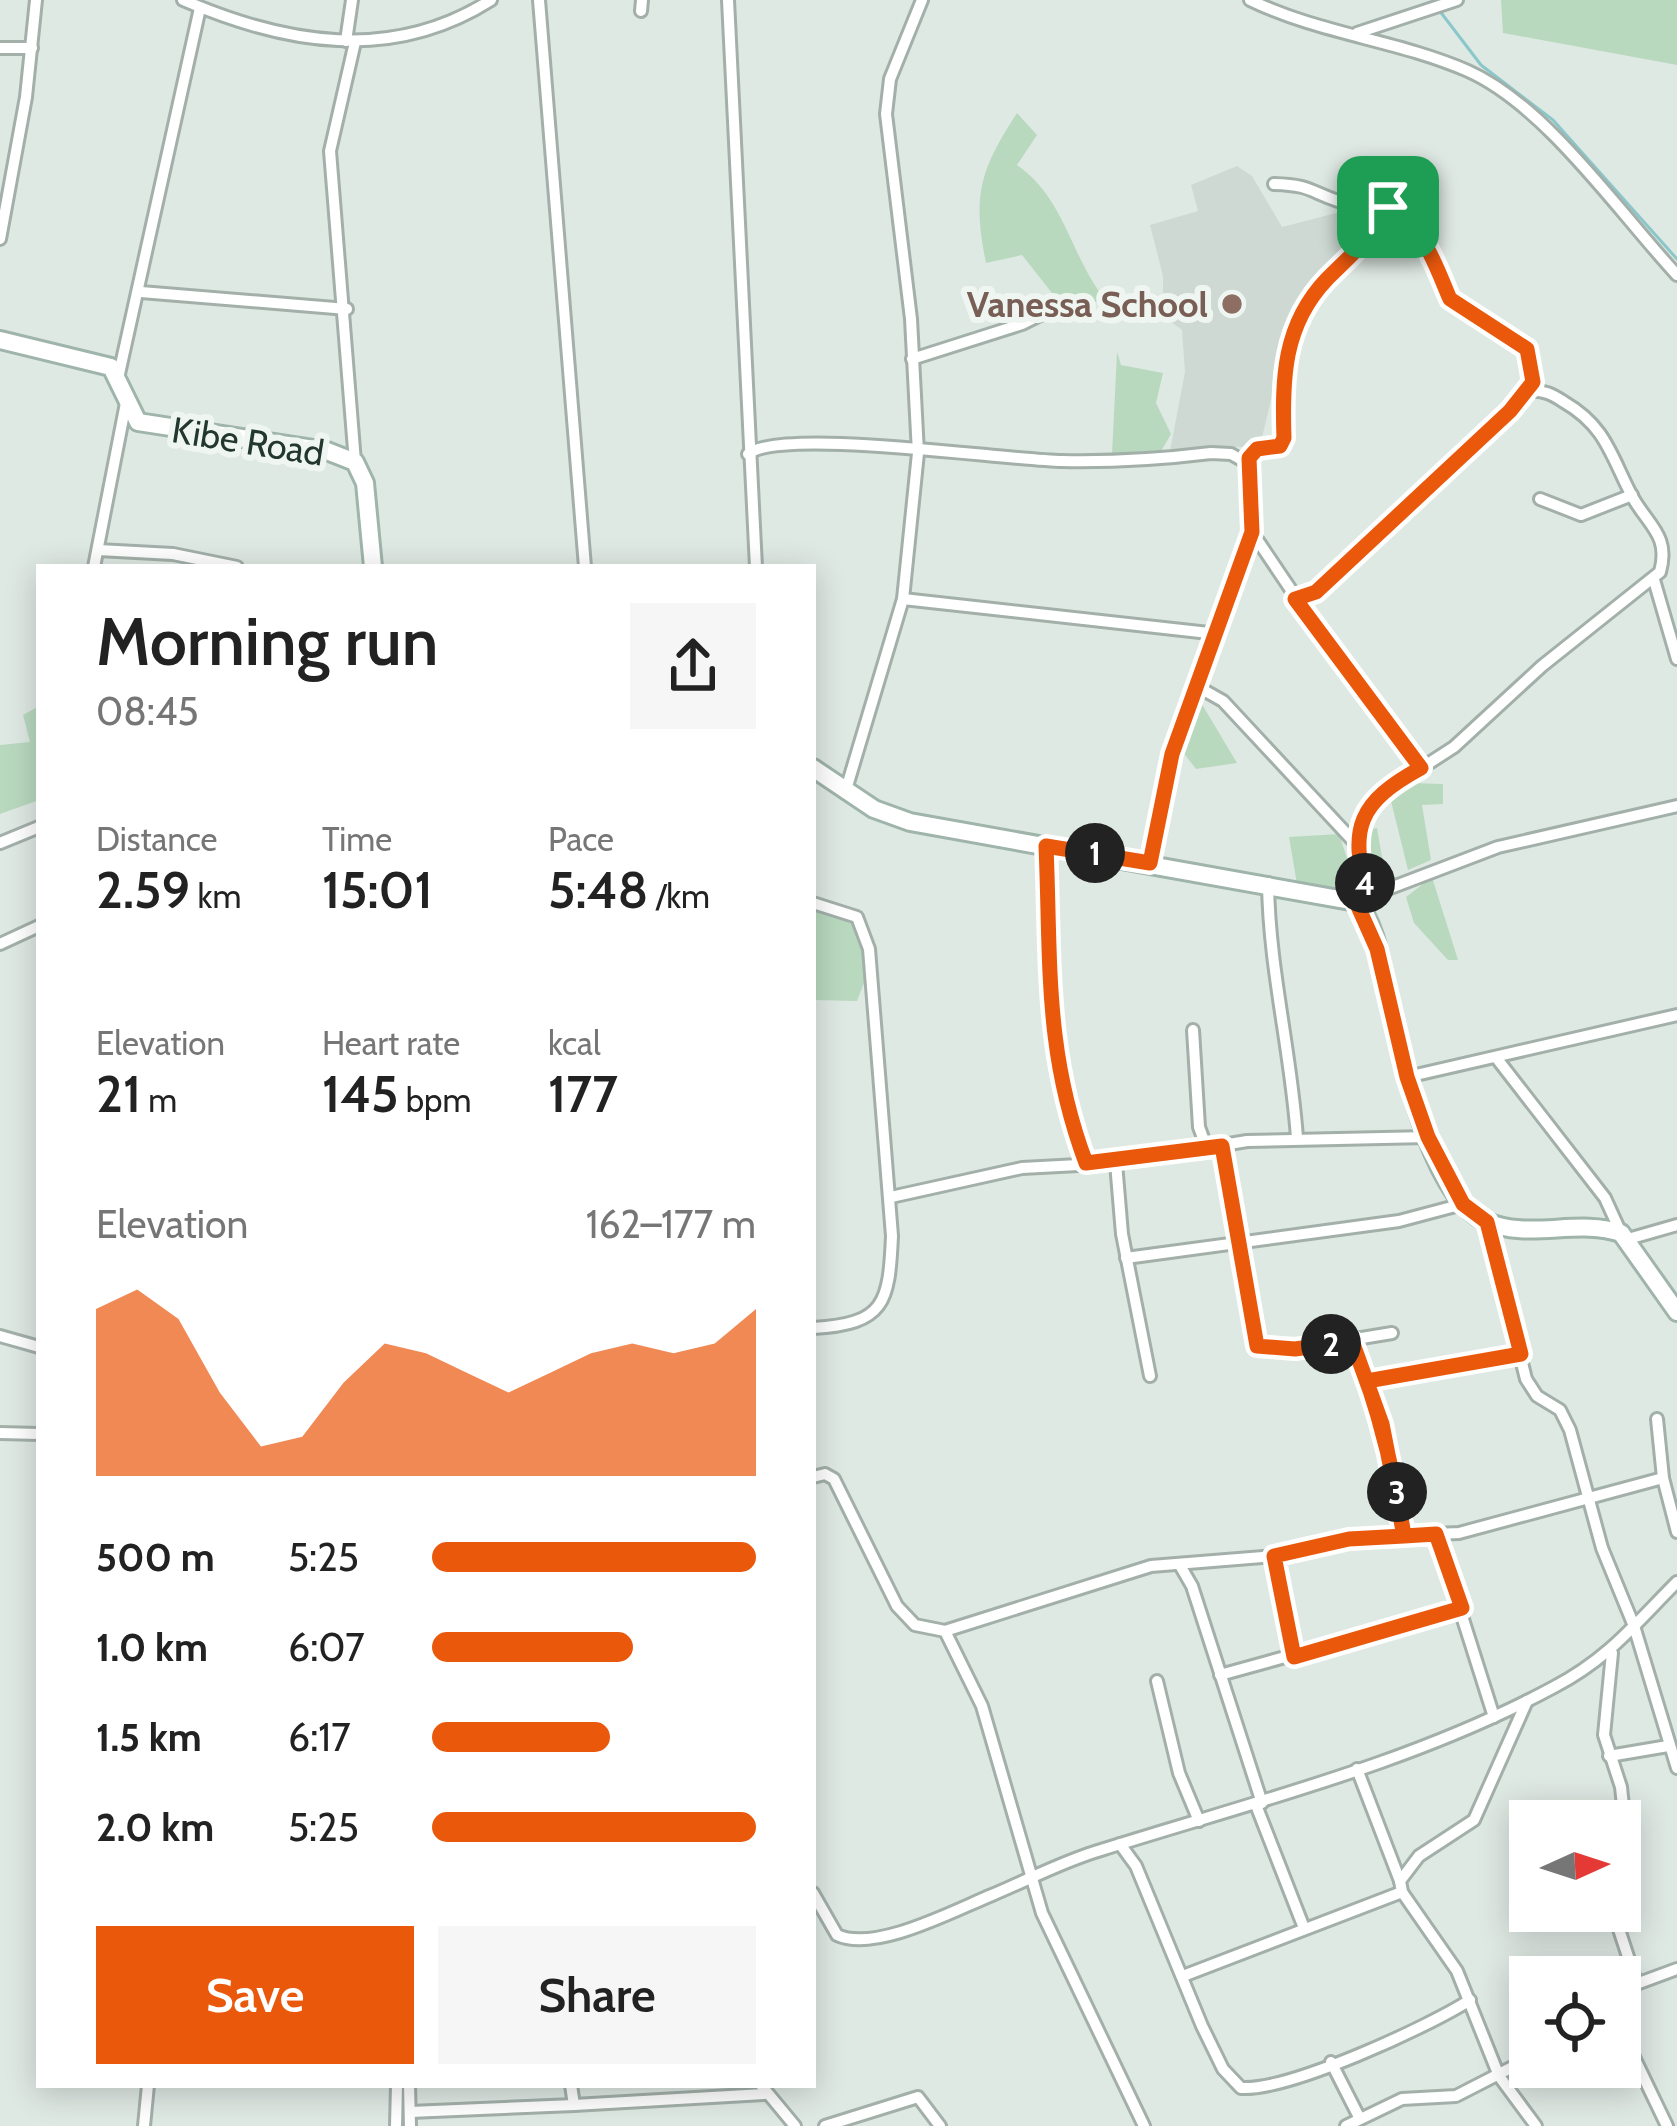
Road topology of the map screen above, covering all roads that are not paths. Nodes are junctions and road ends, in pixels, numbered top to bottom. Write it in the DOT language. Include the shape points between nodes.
graph roads {
  1 [pos="36,0"];
  2 [pos="183,0"];
  3 [pos="352,0"];
  4 [pos="491,0"];
  5 [pos="539,0"];
  6 [pos="728,0"];
  7 [pos="922,0"];
  8 [pos="1250,0"];
  9 [pos="1457,0"];
  10 [pos="200,8"];
  11 [pos="1354,34"];
  12 [pos="350,41"];
  13 [pos="0,48"];
  14 [pos="32,48"];
  15 [pos="0,159"];
  16 [pos="13,169"];
  17 [pos="1274,184"];
  18 [pos="1388,207"];
  19 [pos="0,239"];
  20 [pos="1677,275"];
  21 [pos="141,292"];
  22 [pos="1057,307"];
  23 [pos="347,308"];
  24 [pos="0,340"];
  25 [pos="912,359"];
  26 [pos="118,374"];
  27 [pos="1529,391"];
  28 [pos="126,403"];
  29 [pos="748,431"];
  30 [pos="765,444"];
  31 [pos="918,453"];
  32 [pos="748,454"];
  33 [pos="355,462"];
  34 [pos="1250,464"];
  35 [pos="1632,495"];
  36 [pos="1540,499"];
  37 [pos="1252,532"];
  38 [pos="98,550"];
  39 [pos="1245,556"];
  40 [pos="1267,556"];
  41 [pos="95,564"];
  42 [pos="222,564"];
  43 [pos="373,564"];
  44 [pos="585,564"];
  45 [pos="756,564"];
  46 [pos="1654,580"];
  47 [pos="903,599"];
  48 [pos="1295,599"];
  49 [pos="1218,634"];
  50 [pos="1197,635"];
  51 [pos="1210,658"];
  52 [pos="1677,659"];
  53 [pos="1200,688"];
  54 [pos="1421,768"];
  55 [pos="816,770"];
  56 [pos="845,793"];
  57 [pos="1677,806"];
  58 [pos="36,828"];
  59 [pos="0,843"];
  60 [pos="1046,846"];
  61 [pos="1359,847"];
  62 [pos="1150,863"];
  63 [pos="1268,883"];
  64 [pos="1362,899"];
  65 [pos="816,904"];
  66 [pos="36,927"];
  67 [pos="0,944"];
  68 [pos="1677,1015"];
  69 [pos="1193,1030"];
  70 [pos="1498,1060"];
  71 [pos="1407,1077"];
  72 [pos="1428,1137"];
  73 [pos="1297,1138"];
  74 [pos="1222,1146"];
  75 [pos="1201,1150"];
  76 [pos="1086,1163"];
  77 [pos="1116,1163"];
  78 [pos="891,1197"];
  79 [pos="1463,1204"];
  80 [pos="1487,1222"];
  81 [pos="1677,1225"];
  82 [pos="1625,1236"];
  83 [pos="1239,1241"];
  84 [pos="1126,1258"];
  85 [pos="1677,1312"];
  86 [pos="816,1328"];
  87 [pos="1392,1334"];
  88 [pos="0,1336"];
  89 [pos="1352,1341"];
  90 [pos="36,1346"];
  91 [pos="1521,1354"];
  92 [pos="1150,1376"];
  93 [pos="1367,1381"];
  94 [pos="1658,1419"];
  95 [pos="0,1433"];
  96 [pos="36,1433"];
  97 [pos="816,1476"];
  98 [pos="1663,1478"];
  99 [pos="1588,1499"];
  100 [pos="1677,1532"];
  101 [pos="1436,1534"];
  102 [pos="1404,1536"];
  103 [pos="1274,1556"];
  104 [pos="1181,1567"];
  105 [pos="1677,1582"];
  106 [pos="1462,1608"];
  107 [pos="1634,1626"];
  108 [pos="945,1631"];
  109 [pos="1612,1653"];
  110 [pos="1294,1657"];
  111 [pos="1220,1676"];
  112 [pos="1156,1681"];
  113 [pos="1527,1701"];
  114 [pos="1494,1717"];
  115 [pos="1668,1746"];
  116 [pos="1609,1756"];
  117 [pos="1357,1768"];
  118 [pos="1677,1768"];
  119 [pos="1622,1800"];
  120 [pos="1259,1804"];
  121 [pos="1199,1821"];
  122 [pos="1145,1838"];
  123 [pos="1120,1844"];
  124 [pos="1136,1866"];
  125 [pos="1029,1880"];
  126 [pos="1401,1886"];
  127 [pos="816,1898"];
  128 [pos="1304,1928"];
  129 [pos="1677,1969"];
  130 [pos="1183,1976"];
  131 [pos="1641,1980"];
  132 [pos="1470,2000"];
  133 [pos="1331,2062"];
  134 [pos="1509,2070"];
  135 [pos="1641,2072"];
  136 [pos="1499,2076"];
  137 [pos="148,2088"];
  138 [pos="397,2088"];
  139 [pos="409,2088"];
  140 [pos="571,2088"];
  141 [pos="762,2089"];
  142 [pos="574,2105"];
  143 [pos="1359,2116"];
  144 [pos="410,2119"];
  145 [pos="144,2126"];
  146 [pos="396,2126"];
  147 [pos="795,2126"];
  148 [pos="825,2126"];
  149 [pos="940,2126"];
  150 [pos="1144,2126"];
  151 [pos="1346,2126"];
  152 [pos="1536,2126"];
  153 [pos="1667,2126"];
  1 -- 14 [label="street"];
  2 -- 10 [label="street"];
  3 -- 12 [label="street"];
  4 -- 12 [label="street" via="397,40"];
  5 -- 44 [label="street"];
  6 -- 29 [label="street"];
  7 -- 25 [label="street" via="890,80 886,114"];
  8 -- 11 [label="street"];
  9 -- 11 [label="street"];
  10 -- 12 [label="street"];
  10 -- 21 [label="street"];
  11 -- 20 [label="street" via="1470,72 1520,101"];
  12 -- 23 [label="street" via="330,151"];
  13 -- 14 [label="street"];
  14 -- 16 [label="street"];
  15 -- 16 [label="street"];
  16 -- 19 [label="street"];
  17 -- 18 [label="street"];
  18 -- 27 [label="street" via="1405,217 1440,267 1450,299 1527,349 1535,371"];
  18 -- 34 [label="street" via="1300,317 1283,379 1282,442 1253,451"];
  21 -- 23 [label="street"];
  21 -- 26 [label="street"];
  22 -- 25 [label="street"];
  23 -- 33 [label="street"];
  24 -- 26 [label="street"];
  25 -- 31 [label="street"];
  26 -- 28 [label="street, Kibe Road"];
  27 -- 35 [label="street" via="1550,394 1595,422"];
  27 -- 48 [label="street" via="1316,592"];
  28 -- 33 [label="street, Kibe Road" via="146,425"];
  28 -- 38 [label="street"];
  29 -- 30 [label="street"];
  29 -- 32 [label="street"];
  30 -- 31 [label="street"];
  30 -- 32 [label="street"];
  31 -- 34 [label="street" via="1059,461 1211,453"];
  31 -- 47 [label="street"];
  32 -- 45 [label="street"];
  33 -- 43 [label="street, Kibe Road"];
  34 -- 37 [label="street"];
  35 -- 36 [label="street" via="1581,515"];
  35 -- 46 [label="street" via="1664,545"];
  37 -- 39 [label="street"];
  37 -- 40 [label="street"];
  38 -- 41 [label="street"];
  38 -- 42 [label="street"];
  39 -- 40 [label="street"];
  39 -- 49 [label="street"];
  40 -- 48 [label="street"];
  46 -- 52 [label="street"];
  46 -- 54 [label="street"];
  47 -- 50 [label="street"];
  47 -- 56 [label="street"];
  48 -- 54 [label="street"];
  49 -- 50 [label="street"];
  49 -- 51 [label="street"];
  50 -- 51 [label="street"];
  51 -- 53 [label="street"];
  53 -- 61 [label="street" via="1223,700"];
  53 -- 62 [label="street" via="1172,754"];
  54 -- 61 [label="street" via="1372,800"];
  55 -- 56 [label="street"];
  56 -- 60 [label="street" via="910,822"];
  57 -- 64 [label="street" via="1498,848"];
  58 -- 59 [label="street"];
  60 -- 62 [label="street"];
  60 -- 76 [label="street" via="1051,1034"];
  61 -- 64 [label="street"];
  62 -- 63 [label="street"];
  63 -- 64 [label="street"];
  63 -- 73 [label="street" via="1268,938 1290,1045"];
  64 -- 71 [label="street"];
  65 -- 78 [label="street" via="857,917 869,949"];
  66 -- 67 [label="street"];
  68 -- 70 [label="street"];
  69 -- 75 [label="street"];
  70 -- 71 [label="street"];
  70 -- 82 [label="street" via="1605,1198"];
  71 -- 72 [label="street"];
  72 -- 73 [label="street"];
  72 -- 79 [label="street"];
  73 -- 74 [label="street"];
  74 -- 75 [label="street"];
  74 -- 83 [label="street"];
  75 -- 77 [label="street"];
  76 -- 77 [label="street"];
  76 -- 78 [label="street" via="990,1173"];
  77 -- 84 [label="street"];
  78 -- 86 [label="street" via="890,1267 879,1308 850,1326"];
  79 -- 80 [label="street"];
  79 -- 83 [label="street" via="1399,1221"];
  80 -- 82 [label="street" via="1586,1225"];
  80 -- 91 [label="street"];
  81 -- 82 [label="street"];
  82 -- 85 [label="street"];
  83 -- 84 [label="street"];
  83 -- 89 [label="street" via="1257,1346"];
  84 -- 92 [label="street"];
  87 -- 89 [label="street"];
  88 -- 90 [label="street"];
  89 -- 93 [label="street"];
  91 -- 93 [label="street"];
  91 -- 99 [label="street" via="1530,1388 1564,1415"];
  93 -- 102 [label="street"];
  94 -- 98 [label="street"];
  95 -- 96 [label="street"];
  97 -- 108 [label="street" via="834,1479 897,1606 915,1625"];
  98 -- 99 [label="street"];
  98 -- 100 [label="street"];
  99 -- 101 [label="street"];
  99 -- 107 [label="street"];
  101 -- 102 [label="street"];
  101 -- 106 [label="street"];
  102 -- 103 [label="street"];
  103 -- 104 [label="street"];
  103 -- 110 [label="street"];
  104 -- 108 [label="street" via="1151,1566"];
  104 -- 111 [label="street"];
  105 -- 107 [label="street"];
  106 -- 110 [label="street"];
  106 -- 114 [label="street"];
  107 -- 109 [label="street"];
  107 -- 115 [label="street"];
  108 -- 125 [label="street" via="982,1706"];
  109 -- 113 [label="street"];
  109 -- 116 [label="street" via="1604,1706"];
  110 -- 111 [label="street"];
  111 -- 120 [label="street"];
  112 -- 121 [label="street"];
  113 -- 114 [label="street"];
  113 -- 126 [label="street" via="1474,1820 1419,1856"];
  114 -- 117 [label="street"];
  115 -- 116 [label="street"];
  115 -- 118 [label="street"];
  116 -- 119 [label="street"];
  117 -- 120 [label="street"];
  117 -- 126 [label="street"];
  120 -- 121 [label="street"];
  120 -- 128 [label="street"];
  121 -- 122 [label="street"];
  122 -- 123 [label="street"];
  122 -- 124 [label="street"];
  123 -- 124 [label="street"];
  123 -- 125 [label="street"];
  124 -- 130 [label="street"];
  125 -- 127 [label="street" via="861,1940 837,1936"];
  125 -- 150 [label="street"];
  126 -- 128 [label="street"];
  126 -- 132 [label="street"];
  128 -- 130 [label="street"];
  129 -- 131 [label="street"];
  130 -- 133 [label="street" via="1223,2069 1241,2088"];
  132 -- 133 [label="street"];
  132 -- 136 [label="street"];
  133 -- 143 [label="street"];
  134 -- 136 [label="street"];
  135 -- 153 [label="street"];
  136 -- 143 [label="street" via="1447,2099 1402,2099"];
  136 -- 152 [label="street"];
  137 -- 145 [label="street"];
  138 -- 146 [label="street"];
  139 -- 144 [label="street"];
  140 -- 142 [label="street"];
  141 -- 142 [label="street"];
  141 -- 147 [label="street"];
  142 -- 144 [label="street"];
  143 -- 151 [label="street"];
  148 -- 149 [label="street" via="918,2097"];
}
